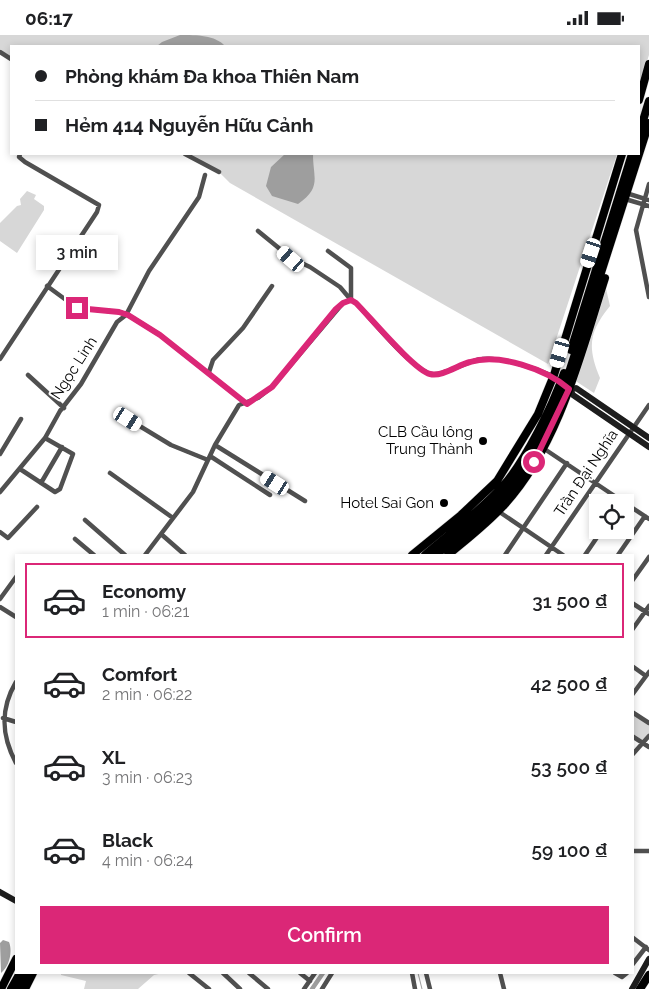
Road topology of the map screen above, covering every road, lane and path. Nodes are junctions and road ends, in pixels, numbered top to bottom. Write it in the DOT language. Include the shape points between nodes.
graph roads {
  1 [pos="649,64"];
  2 [pos="640,96"];
  3 [pos="649,101"];
  4 [pos="649,123"];
  5 [pos="640,131"];
  6 [pos="649,140"];
  7 [pos="20,155"];
  8 [pos="187,155"];
  9 [pos="622,155"];
  10 [pos="632,155"];
  11 [pos="640,155"];
  12 [pos="640,155"];
  13 [pos="219,172"];
  14 [pos="205,175"];
  15 [pos="649,184"];
  16 [pos="628,197"];
  17 [pos="647,199"];
  18 [pos="643,204"];
  19 [pos="649,206"];
  20 [pos="258,231"];
  21 [pos="328,251"];
  22 [pos="48,286"];
  23 [pos="272,286"];
  24 [pos="649,297"];
  25 [pos="351,300"];
  26 [pos="126,315"];
  27 [pos="0,359"];
  28 [pos="209,372"];
  29 [pos="28,375"];
  30 [pos="553,376"];
  31 [pos="566,386"];
  32 [pos="247,404"];
  33 [pos="649,405"];
  34 [pos="64,408"];
  35 [pos="539,418"];
  36 [pos="21,419"];
  37 [pos="128,419"];
  38 [pos="631,430"];
  39 [pos="46,438"];
  40 [pos="649,438"];
  41 [pos="216,445"];
  42 [pos="62,447"];
  43 [pos="649,447"];
  44 [pos="543,448"];
  45 [pos="0,454"];
  46 [pos="209,458"];
  47 [pos="567,463"];
  48 [pos="20,469"];
  49 [pos="508,472"];
  50 [pos="110,473"];
  51 [pos="595,482"];
  52 [pos="42,483"];
  53 [pos="1,488"];
  54 [pos="612,494"];
  55 [pos="270,495"];
  56 [pos="305,501"];
  57 [pos="36,507"];
  58 [pos="634,509"];
  59 [pos="498,511"];
  60 [pos="173,518"];
  61 [pos="647,518"];
  62 [pos="85,520"];
  63 [pos="524,528"];
  64 [pos="0,532"];
  65 [pos="161,533"];
  66 [pos="75,539"];
  67 [pos="596,539"];
  68 [pos="551,547"];
  69 [pos="93,554"];
  70 [pos="124,554"];
  71 [pos="146,554"];
  72 [pos="183,554"];
  73 [pos="413,554"];
  74 [pos="426,554"];
  75 [pos="437,554"];
  76 [pos="449,554"];
  77 [pos="507,554"];
  78 [pos="547,554"];
  79 [pos="562,554"];
  80 [pos="586,554"];
  81 [pos="619,554"];
  82 [pos="649,557"];
  83 [pos="15,578"];
  84 [pos="634,578"];
  85 [pos="0,599"];
  86 [pos="634,604"];
  87 [pos="649,606"];
  88 [pos="0,607"];
  89 [pos="647,613"];
  90 [pos="15,616"];
  91 [pos="634,628"];
  92 [pos="634,667"];
  93 [pos="648,674"];
  94 [pos="15,684"];
  95 [pos="634,692"];
  96 [pos="2,708"];
  97 [pos="634,713"];
  98 [pos="3,718"];
  99 [pos="15,722"];
  100 [pos="649,723"];
  101 [pos="649,736"];
  102 [pos="634,737"];
  103 [pos="644,744"];
  104 [pos="649,747"];
  105 [pos="634,753"];
  106 [pos="15,759"];
  107 [pos="634,851"];
  108 [pos="649,851"];
  109 [pos="0,892"];
  110 [pos="15,900"];
  111 [pos="634,938"];
  112 [pos="648,949"];
  113 [pos="649,959"];
  114 [pos="15,961"];
  115 [pos="634,963"];
  116 [pos="19,974"];
  117 [pos="27,974"];
  118 [pos="33,974"];
  119 [pos="189,974"];
  120 [pos="224,974"];
  121 [pos="250,974"];
  122 [pos="301,974"];
  123 [pos="314,974"];
  124 [pos="331,974"];
  125 [pos="412,974"];
  126 [pos="426,974"];
  127 [pos="500,974"];
  128 [pos="649,975"];
  129 [pos="310,981"];
  130 [pos="1,989"];
  131 [pos="11,989"];
  132 [pos="19,989"];
  133 [pos="25,989"];
  134 [pos="209,989"];
  135 [pos="240,989"];
  136 [pos="268,989"];
  137 [pos="304,989"];
  138 [pos="322,989"];
  139 [pos="415,989"];
  140 [pos="430,989"];
  141 [pos="504,989"];
  142 [pos="632,989"];
  143 [pos="640,989"];
  1 -- 2 [label="main road"];
  3 -- 5 [label="main road"];
  4 -- 12 [label="main road"];
  6 -- 16 [label="main road"];
  7 -- 22 [label="street" via="25,162 99,205"];
  8 -- 13 [label="street"];
  9 -- 30 [label="main road"];
  10 -- 31 [label="main road"];
  11 -- 16 [label="main road"];
  14 -- 26 [label="street, Ngọc Linh" via="199,197 149,271"];
  15 -- 17 [label="street"];
  16 -- 17 [label="street"];
  16 -- 18 [label="street"];
  16 -- 31 [label="main road"];
  17 -- 18 [label="street"];
  18 -- 19 [label="street"];
  18 -- 24 [label="street" via="636,236"];
  20 -- 25 [label="street" via="291,259 340,287"];
  21 -- 25 [label="street" via="351,268"];
  22 -- 26 [label="street" via="77,308"];
  22 -- 27 [label="street"];
  23 -- 28 [label="street" via="243,328 214,360"];
  25 -- 30 [label="street" via="429,374 438,375 468,362 492,358"];
  25 -- 32 [label="street" via="336,309 272,387"];
  26 -- 28 [label="street" via="160,335"];
  26 -- 34 [label="street, Ngọc Linh" via="117,322"];
  28 -- 32 [label="street"];
  29 -- 34 [label="street"];
  30 -- 31 [label="main road"];
  30 -- 35 [label="main road"];
  31 -- 35 [label="main road"];
  31 -- 38 [label="main road" via="576,388"];
  31 -- 44 [label="main road"];
  31 -- 75 [label="main road" via="529,460 510,488"];
  32 -- 41 [label="street" via="239,405"];
  33 -- 38 [label="street, Trần Đại Nghĩa"];
  34 -- 39 [label="street, Ngọc Linh"];
  35 -- 49 [label="main road"];
  36 -- 45 [label="street"];
  37 -- 46 [label="street" via="171,445"];
  38 -- 40 [label="main road"];
  38 -- 43 [label="main road"];
  38 -- 51 [label="street, Trần Đại Nghĩa"];
  39 -- 42 [label="street"];
  39 -- 48 [label="street, Ngọc Linh"];
  41 -- 46 [label="street"];
  41 -- 56 [label="street"];
  42 -- 52 [label="street"];
  42 -- 52 [label="street" via="73,454 60,489 55,492"];
  44 -- 47 [label="street"];
  44 -- 59 [label="main road" via="526,477"];
  46 -- 55 [label="street"];
  46 -- 60 [label="street" via="193,492"];
  47 -- 51 [label="street"];
  47 -- 63 [label="street"];
  48 -- 52 [label="street"];
  48 -- 53 [label="street, Ngọc Linh"];
  49 -- 73 [label="main road"];
  49 -- 74 [label="main road" via="504,485"];
  50 -- 60 [label="street"];
  51 -- 54 [label="street"];
  51 -- 68 [label="street, Trần Đại Nghĩa"];
  57 -- 64 [label="street" via="8,539"];
  58 -- 61 [label="street"];
  59 -- 63 [label="street"];
  59 -- 76 [label="main road"];
  60 -- 65 [label="street"];
  61 -- 81 [label="street"];
  62 -- 70 [label="street"];
  63 -- 68 [label="street"];
  63 -- 77 [label="street"];
  65 -- 71 [label="street"];
  65 -- 72 [label="street"];
  66 -- 69 [label="street"];
  67 -- 80 [label="street"];
  68 -- 78 [label="street, Trần Đại Nghĩa"];
  68 -- 79 [label="street"];
  82 -- 84 [label="street"];
  83 -- 85 [label="street"];
  86 -- 89 [label="street"];
  87 -- 89 [label="street"];
  88 -- 90 [label="street"];
  89 -- 91 [label="street"];
  92 -- 93 [label="street"];
  93 -- 95 [label="street"];
  94 -- 96 [label="street"];
  96 -- 98 [label="street"];
  97 -- 100 [label="street"];
  98 -- 99 [label="street"];
  98 -- 106 [label="street" via="8,745"];
  101 -- 103 [label="street"];
  102 -- 103 [label="street"];
  103 -- 104 [label="street"];
  103 -- 105 [label="street"];
  107 -- 108 [label="street"];
  109 -- 110 [label="main road"];
  111 -- 112 [label="street"];
  112 -- 115 [label="street"];
  113 -- 142 [label="main road"];
  114 -- 130 [label="main road"];
  116 -- 131 [label="main road"];
  117 -- 132 [label="main road"];
  118 -- 133 [label="main road"];
  119 -- 134 [label="street"];
  120 -- 135 [label="street"];
  121 -- 136 [label="street"];
  122 -- 129 [label="street"];
  123 -- 129 [label="street"];
  124 -- 138 [label="street"];
  125 -- 139 [label="street"];
  126 -- 140 [label="street"];
  127 -- 141 [label="street"];
  128 -- 143 [label="main road"];
  129 -- 137 [label="street"];
}
